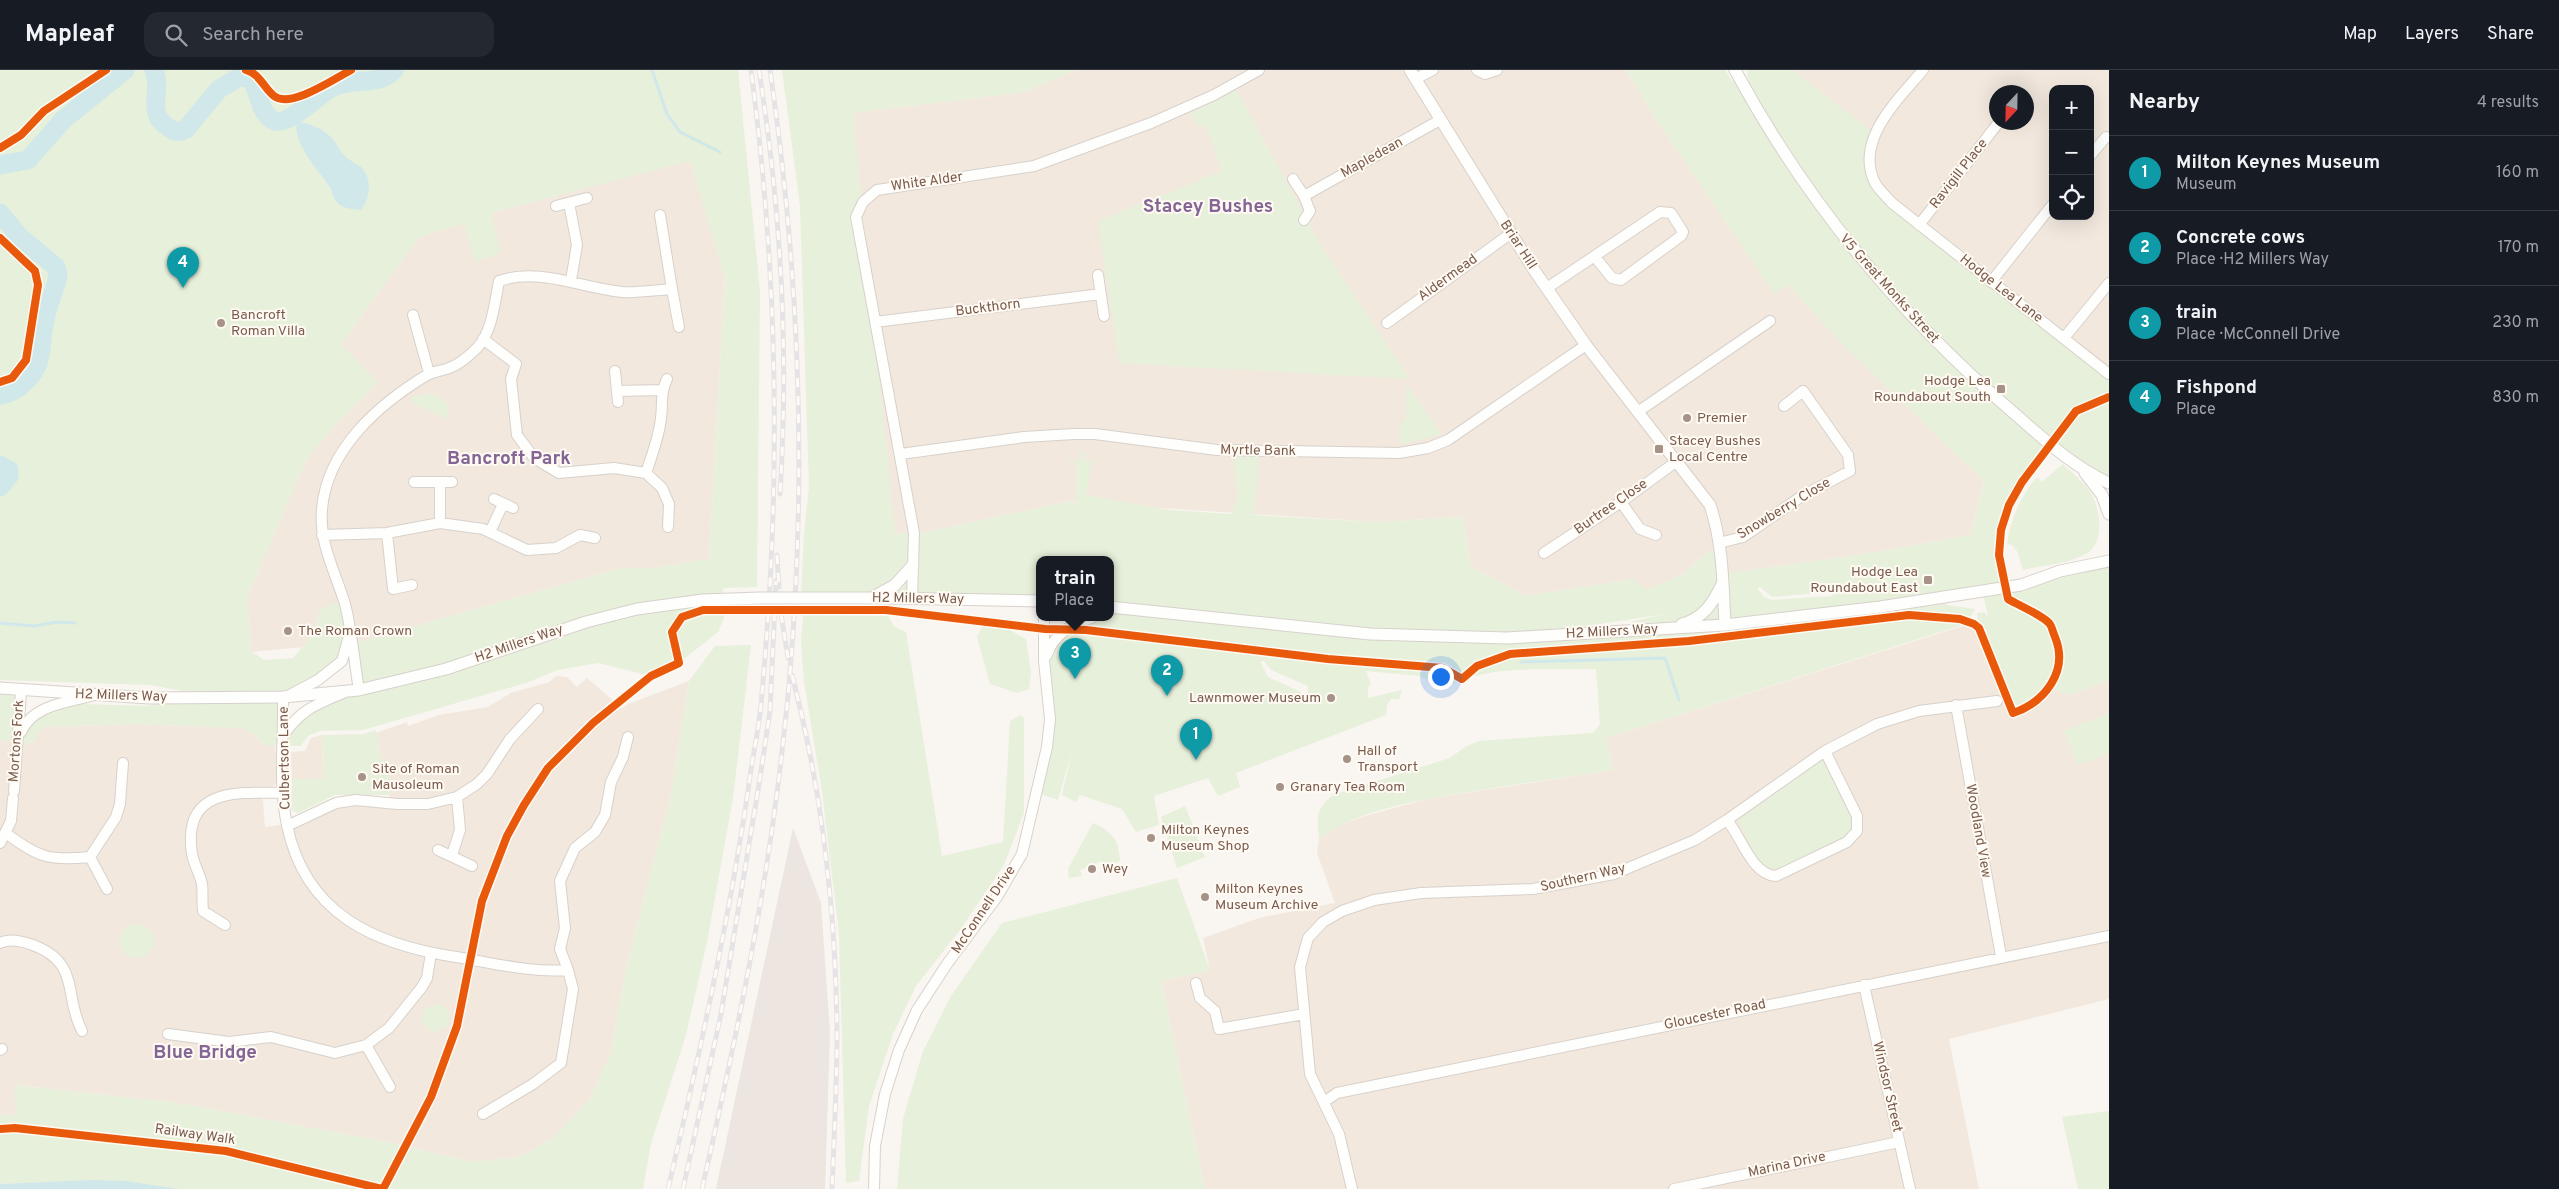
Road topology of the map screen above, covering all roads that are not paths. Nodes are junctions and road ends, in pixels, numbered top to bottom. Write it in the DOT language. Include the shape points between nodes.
graph roads {
  1 [pos="1258,70"];
  2 [pos="1433,70"];
  3 [pos="1477,70"];
  4 [pos="1497,70"];
  5 [pos="1735,70"];
  6 [pos="1923,70"];
  7 [pos="1413,75"];
  8 [pos="1440,120"];
  9 [pos="1992,130"];
  10 [pos="2106,137"];
  11 [pos="2094,151"];
  12 [pos="1293,179"];
  13 [pos="1304,196"];
  14 [pos="587,198"];
  15 [pos="569,203"];
  16 [pos="556,206"];
  17 [pos="2049,209"];
  18 [pos="660,215"];
  19 [pos="1304,220"];
  20 [pos="1919,225"];
  21 [pos="1510,234"];
  22 [pos="1595,257"];
  23 [pos="1098,275"];
  24 [pos="571,280"];
  25 [pos="1991,282"];
  26 [pos="2109,283"];
  27 [pos="1547,288"];
  28 [pos="672,289"];
  29 [pos="1101,294"];
  30 [pos="413,316"];
  31 [pos="1104,316"];
  32 [pos="1770,320"];
  33 [pos="875,322"];
  34 [pos="1386,323"];
  35 [pos="680,327"];
  36 [pos="2064,338"];
  37 [pos="483,339"];
  38 [pos="1586,345"];
  39 [pos="615,371"];
  40 [pos="429,373"];
  41 [pos="2109,374"];
  42 [pos="667,379"];
  43 [pos="662,390"];
  44 [pos="1784,406"];
  45 [pos="1639,411"];
  46 [pos="901,454"];
  47 [pos="1677,461"];
  48 [pos="2085,472"];
  49 [pos="646,473"];
  50 [pos="414,482"];
  51 [pos="440,482"];
  52 [pos="452,482"];
  53 [pos="2109,483"];
  54 [pos="1621,502"];
  55 [pos="503,504"];
  56 [pos="2109,514"];
  57 [pos="440,522"];
  58 [pos="668,527"];
  59 [pos="490,532"];
  60 [pos="387,533"];
  61 [pos="322,535"];
  62 [pos="1656,536"];
  63 [pos="595,538"];
  64 [pos="1719,543"];
  65 [pos="1544,553"];
  66 [pos="2109,561"];
  67 [pos="913,565"];
  68 [pos="1723,582"];
  69 [pos="412,585"];
  70 [pos="871,598"];
  71 [pos="912,599"];
  72 [pos="1036,601"];
  73 [pos="1114,607"];
  74 [pos="1134,609"];
  75 [pos="1114,612"];
  76 [pos="1044,621"];
  77 [pos="1085,621"];
  78 [pos="1725,625"];
  79 [pos="1659,630"];
  80 [pos="350,634"];
  81 [pos="1045,665"];
  82 [pos="0,688"];
  83 [pos="21,690"];
  84 [pos="358,690"];
  85 [pos="346,691"];
  86 [pos="92,695"];
  87 [pos="285,697"];
  88 [pos="1997,701"];
  89 [pos="1956,705"];
  90 [pos="538,709"];
  91 [pos="284,734"];
  92 [pos="19,735"];
  93 [pos="628,737"];
  94 [pos="1825,751"];
  95 [pos="123,762"];
  96 [pos="283,793"];
  97 [pos="456,797"];
  98 [pos="1727,820"];
  99 [pos="287,826"];
  100 [pos="7,834"];
  101 [pos="0,843"];
  102 [pos="438,850"];
  103 [pos="452,855"];
  104 [pos="90,857"];
  105 [pos="472,866"];
  106 [pos="106,889"];
  107 [pos="225,925"];
  108 [pos="2109,936"];
  109 [pos="0,943"];
  110 [pos="431,953"];
  111 [pos="2001,956"];
  112 [pos="568,970"];
  113 [pos="1196,983"];
  114 [pos="1864,984"];
  115 [pos="1304,1014"];
  116 [pos="82,1031"];
  117 [pos="168,1034"];
  118 [pos="366,1045"];
  119 [pos="390,1087"];
  120 [pos="1324,1102"];
  121 [pos="483,1114"];
  122 [pos="1899,1142"];
  123 [pos="874,1189"];
  124 [pos="1352,1189"];
  125 [pos="1674,1189"];
  126 [pos="1910,1189"];
  1 -- 33 [label="street, White Alder" via="1214,95 1151,123 1034,166 877,190 863,202 856,217"];
  2 -- 7 [label="street"];
  3 -- 4 [label="street" via="1485,74"];
  5 -- 48 [label="street, V5 Great Monks Street" via="1795,171 1838,232 1938,343 2034,431"];
  6 -- 20 [label="street, Hodge Lea Lane" via="1881,122 1868,159 1875,183 1892,203"];
  7 -- 8 [label="street, Briar Hill"];
  8 -- 13 [label="street, Mapledean"];
  8 -- 21 [label="street, Briar Hill"];
  9 -- 20 [label="street, Ravigill Place"];
  10 -- 11 [label="street"];
  12 -- 13 [label="street"];
  13 -- 19 [label="street" via="1310,212"];
  14 -- 15 [label="street"];
  15 -- 16 [label="street"];
  15 -- 24 [label="street" via="577,245"];
  17 -- 25 [label="street"];
  18 -- 28 [label="street"];
  20 -- 25 [label="street, Hodge Lea Lane"];
  21 -- 27 [label="street, Briar Hill"];
  21 -- 34 [label="street, Aldermead"];
  22 -- 22 [label="street" via="1660,212 1671,213 1684,232 1621,280 1612,278"];
  22 -- 27 [label="street"];
  23 -- 29 [label="street"];
  24 -- 28 [label="street" via="622,292"];
  24 -- 37 [label="street" via="508,278 499,281 494,309"];
  25 -- 36 [label="street, Hodge Lea Lane"];
  26 -- 36 [label="street"];
  27 -- 38 [label="street, Briar Hill"];
  28 -- 35 [label="street"];
  29 -- 31 [label="street"];
  29 -- 33 [label="street, Buckthorn"];
  30 -- 40 [label="street"];
  32 -- 45 [label="street"];
  33 -- 46 [label="street, White Alder"];
  36 -- 41 [label="street, Hodge Lea Lane"];
  37 -- 40 [label="street" via="477,348 451,367"];
  37 -- 49 [label="street" via="516,364 511,379 517,435 534,458 559,473 614,468"];
  38 -- 45 [label="street, Briar Hill"];
  38 -- 46 [label="street, Myrtle Bank" via="1448,440 1428,448 1399,452 1217,450 1074,434 1024,437"];
  39 -- 43 [label="street" via="617,396"];
  40 -- 61 [label="street" via="394,398 348,442 333,467 326,489"];
  42 -- 43 [label="street"];
  43 -- 49 [label="street" via="662,417"];
  44 -- 64 [label="street, Snowberry Close" via="1803,392 1848,455 1850,471 1802,496 1743,537"];
  45 -- 47 [label="street, Briar Hill"];
  46 -- 67 [label="street, White Alder" via="914,533"];
  47 -- 54 [label="street, Burtree Close"];
  47 -- 64 [label="street, Briar Hill" via="1710,504"];
  48 -- 53 [label="street, V5 Great Monks Street"];
  48 -- 56 [label="street, V5 Great Monks Street" via="2102,495"];
  49 -- 58 [label="street" via="662,488 669,504"];
  50 -- 51 [label="street"];
  51 -- 52 [label="street"];
  51 -- 57 [label="street"];
  54 -- 62 [label="street" via="1640,529"];
  54 -- 65 [label="street, Burtree Close"];
  55 -- 59 [label="street"];
  57 -- 59 [label="street"];
  57 -- 60 [label="street"];
  59 -- 63 [label="street" via="527,550 556,548 580,536"];
  60 -- 61 [label="street"];
  60 -- 69 [label="street" via="393,589"];
  61 -- 80 [label="street" via="345,604"];
  64 -- 68 [label="street, Briar Hill"];
  66 -- 78 [label="street, H2 Millers Way" via="2060,571 2021,585 1880,607"];
  67 -- 70 [label="street" via="895,585"];
  67 -- 71 [label="street, White Alder"];
  68 -- 78 [label="street, Briar Hill"];
  68 -- 79 [label="street" via="1709,608 1695,620"];
  70 -- 71 [label="street, H2 Millers Way, bridge"];
  70 -- 84 [label="street, H2 Millers Way, bridge" via="703,600 637,609 446,669"];
  71 -- 72 [label="street, H2 Millers Way"];
  73 -- 74 [label="street, H2 Millers Way"];
  74 -- 75 [label="street"];
  74 -- 79 [label="street, H2 Millers Way" via="1370,634 1507,638"];
  76 -- 81 [label="street, McConnell Drive"];
  77 -- 81 [label="street" via="1065,629 1050,648"];
  78 -- 79 [label="street, H2 Millers Way"];
  80 -- 84 [label="street"];
  80 -- 87 [label="street" via="342,661 318,680"];
  81 -- 123 [label="street, McConnell Drive" via="1050,719 1047,747 1022,854 997,897 947,964 918,1010 899,1050 885,1094 875,1146"];
  82 -- 83 [label="street, H2 Millers Way"];
  83 -- 86 [label="street, H2 Millers Way"];
  83 -- 92 [label="street, Mortons Fork"];
  84 -- 85 [label="street, H2 Millers Way"];
  85 -- 87 [label="street, H2 Millers Way"];
  85 -- 91 [label="street" via="307,709 296,717"];
  86 -- 87 [label="street, H2 Millers Way"];
  86 -- 92 [label="street" via="41,710 31,716"];
  87 -- 91 [label="street, Culbertson Lane"];
  88 -- 89 [label="street, Southern Way"];
  89 -- 94 [label="street, Southern Way" via="1919,711 1877,724"];
  89 -- 111 [label="street, Woodland View"];
  90 -- 97 [label="street" via="510,739 487,774"];
  91 -- 96 [label="street, Culbertson Lane"];
  92 -- 100 [label="street, Mortons Fork"];
  93 -- 112 [label="street" via="611,782 605,815 595,832 574,848 560,881 565,928 560,949"];
  94 -- 98 [label="street, Southern Way"];
  94 -- 98 [label="street" via="1857,816 1857,830 1847,842 1776,876 1768,875 1755,866"];
  95 -- 104 [label="street" via="116,817"];
  96 -- 99 [label="street, Culbertson Lane"];
  96 -- 107 [label="street" via="226,794 210,800 198,812 192,831 192,855 202,883 203,911"];
  97 -- 99 [label="street" via="428,804 356,800 336,803"];
  97 -- 103 [label="street" via="460,830"];
  98 -- 115 [label="street, Southern Way" via="1695,840 1614,874 1533,889 1421,893 1374,900 1342,910 1323,922 1308,938 1300,967"];
  99 -- 110 [label="street, Culbertson Lane" via="300,867 326,903 354,925 394,944"];
  100 -- 101 [label="street, Mortons Fork"];
  100 -- 104 [label="street" via="40,855 59,860"];
  102 -- 103 [label="street"];
  103 -- 105 [label="street"];
  104 -- 106 [label="street"];
  108 -- 111 [label="street, Gloucester Road"];
  109 -- 116 [label="street" via="23,941 52,955 71,984 74,1015"];
  110 -- 112 [label="street, Culbertson Lane" via="548,972"];
  110 -- 118 [label="street" via="427,978 422,987 389,1028"];
  111 -- 114 [label="street, Gloucester Road"];
  112 -- 121 [label="street" via="573,989 561,1063"];
  113 -- 115 [label="street" via="1200,998 1215,1011 1219,1029"];
  114 -- 120 [label="street, Gloucester Road" via="1337,1093"];
  114 -- 122 [label="street, Windsor Street"];
  115 -- 120 [label="street, Southern Way" via="1310,1074"];
  117 -- 118 [label="street" via="229,1042 271,1037 335,1053"];
  118 -- 119 [label="street"];
  120 -- 124 [label="street, Southern Way" via="1339,1134"];
  122 -- 125 [label="street, Marina Drive"];
  122 -- 126 [label="street, Windsor Street"];
}
